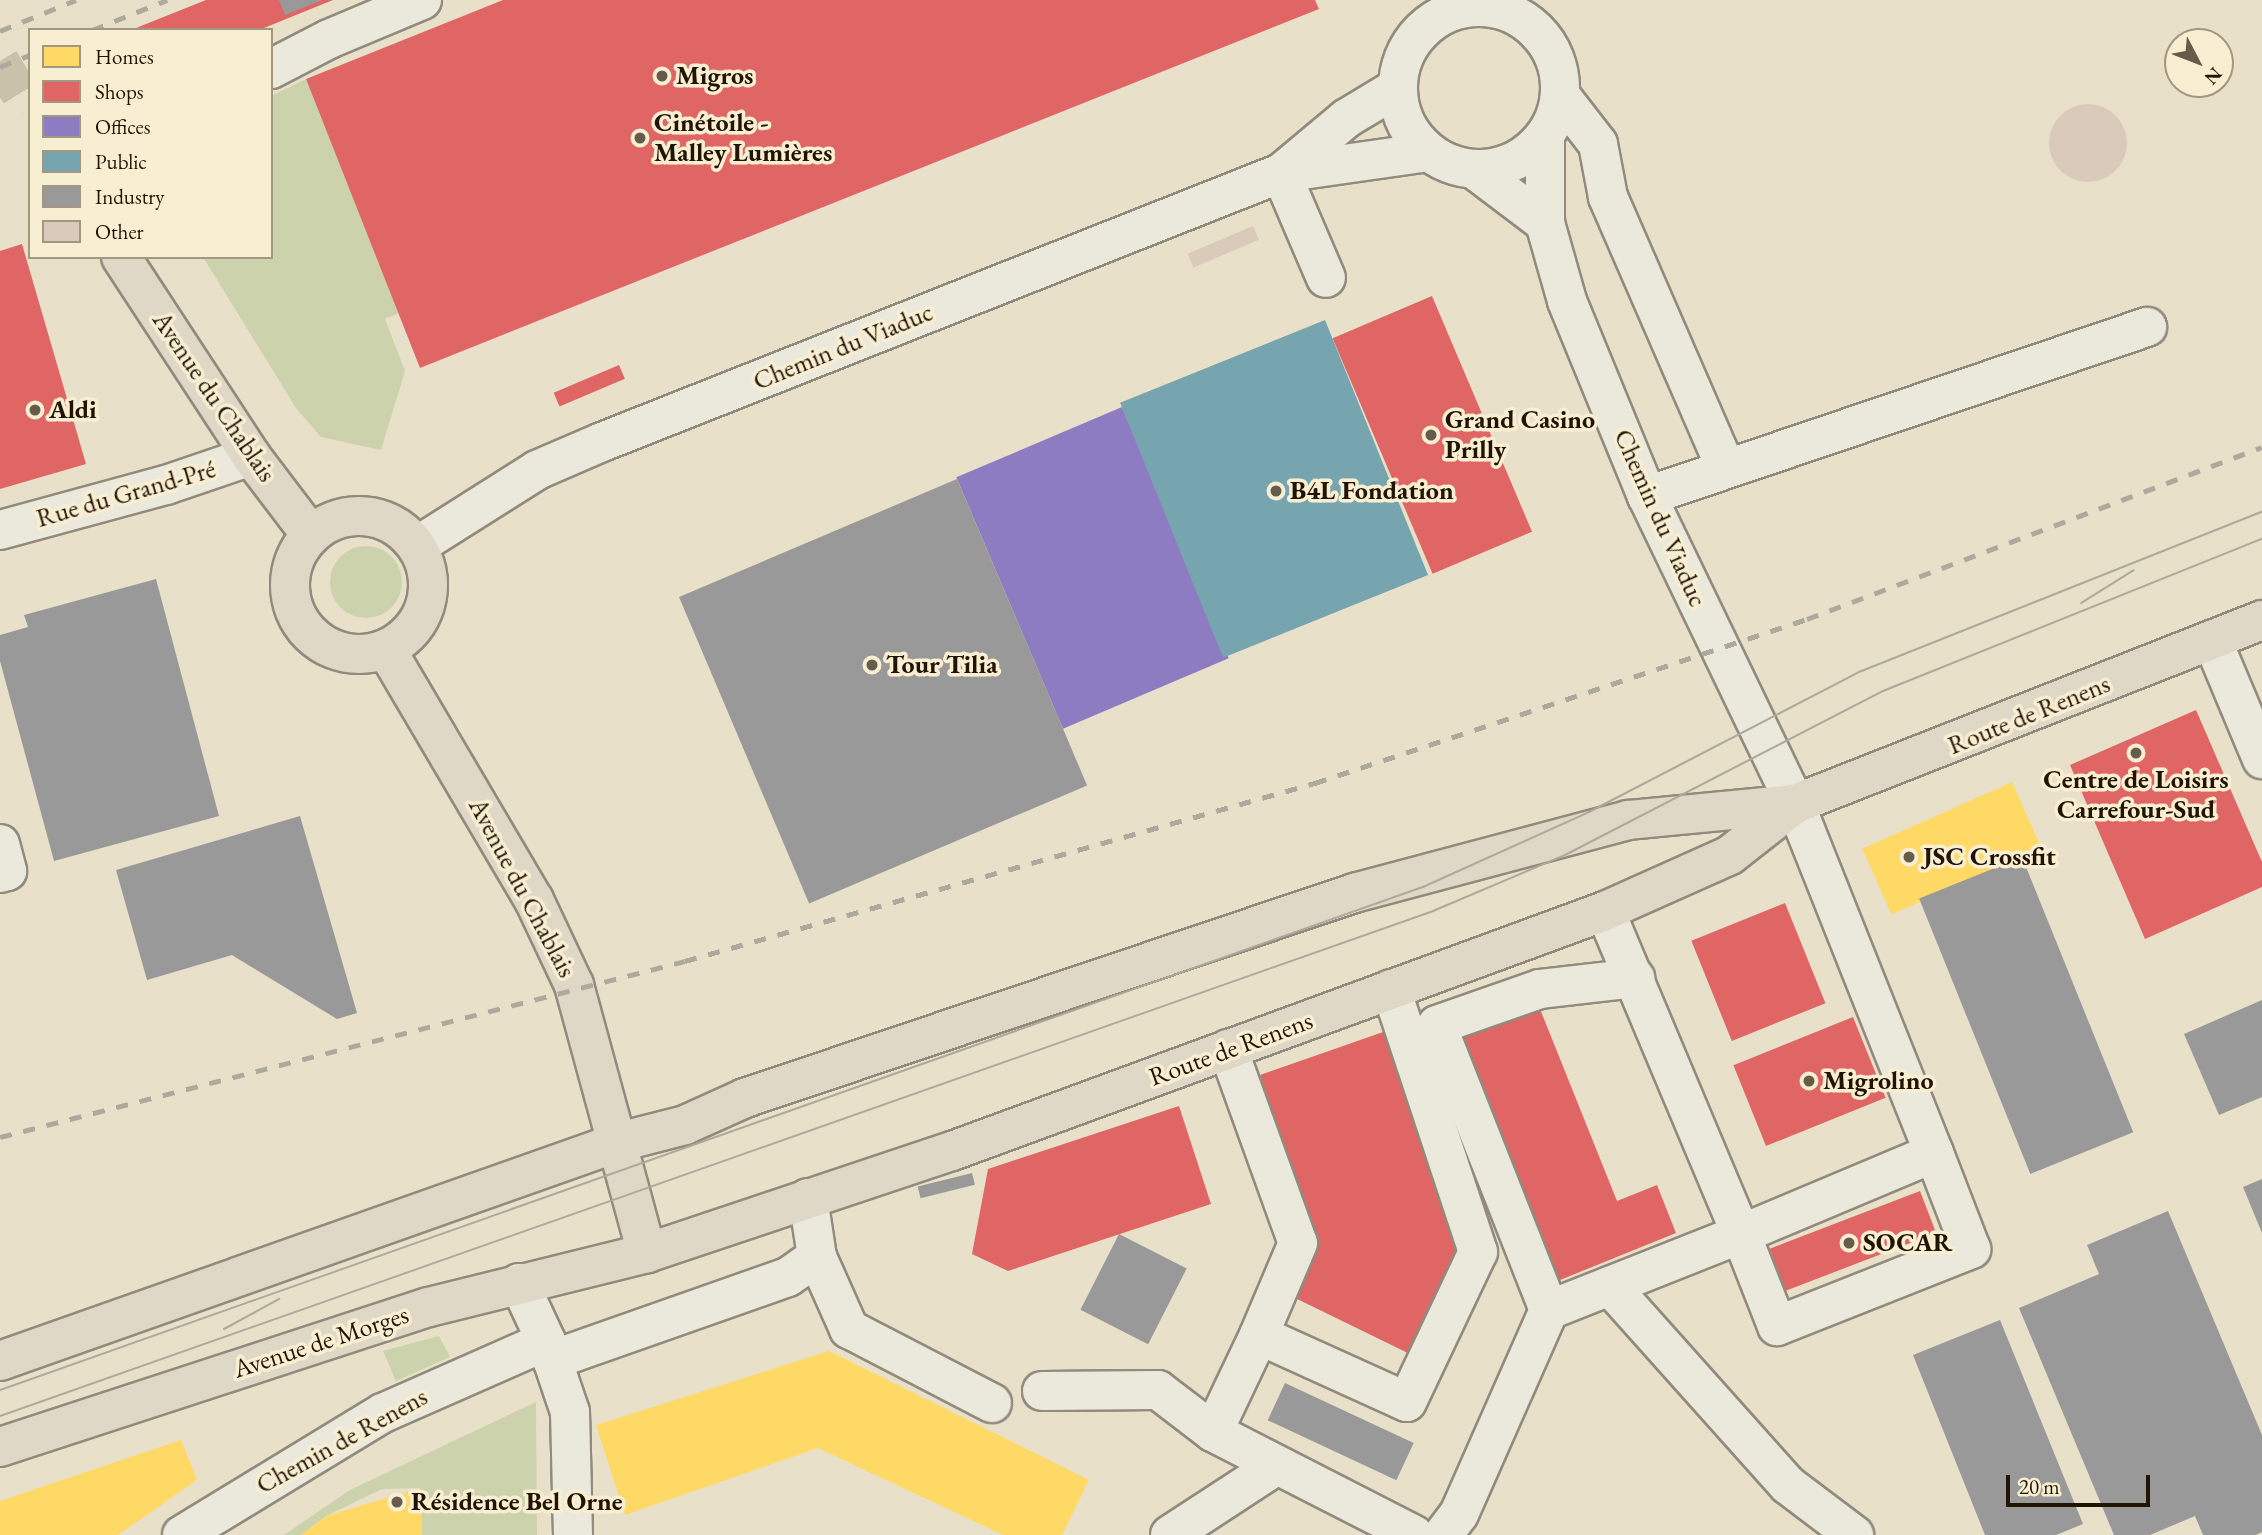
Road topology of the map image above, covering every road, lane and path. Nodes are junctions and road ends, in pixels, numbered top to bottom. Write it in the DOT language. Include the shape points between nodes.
graph roads {
  1 [pos="422,0"];
  2 [pos="1477,3"];
  3 [pos="1420,14"];
  4 [pos="273,68"];
  5 [pos="1397,88"];
  6 [pos="1560,95"];
  7 [pos="1545,136"];
  8 [pos="1427,152"];
  9 [pos="1475,170"];
  10 [pos="1281,173"];
  11 [pos="1545,223"];
  12 [pos="122,259"];
  13 [pos="1326,278"];
  14 [pos="2147,327"];
  15 [pos="251,456"];
  16 [pos="1726,468"];
  17 [pos="1647,496"];
  18 [pos="0,530"];
  19 [pos="311,535"];
  20 [pos="417,546"];
  21 [pos="2262,620"];
  22 [pos="2213,642"];
  23 [pos="386,649"];
  24 [pos="2262,759"];
  25 [pos="1795,804"];
  26 [pos="0,844"];
  27 [pos="0,873"];
  28 [pos="1605,911"];
  29 [pos="1635,978"];
  30 [pos="1391,989"];
  31 [pos="1228,1049"];
  32 [pos="619,1142"];
  33 [pos="1934,1153"];
  34 [pos="808,1198"];
  35 [pos="1741,1234"];
  36 [pos="648,1253"];
  37 [pos="817,1257"];
  38 [pos="519,1283"];
  39 [pos="1610,1286"];
  40 [pos="1549,1310"];
  41 [pos="1259,1335"];
  42 [pos="549,1351"];
  43 [pos="0,1361"];
  44 [pos="1042,1391"];
  45 [pos="992,1403"];
  46 [pos="1213,1432"];
  47 [pos="0,1447"];
  48 [pos="1276,1466"];
  49 [pos="182,1535"];
  50 [pos="573,1535"];
  51 [pos="1170,1535"];
  52 [pos="1414,1535"];
  53 [pos="1443,1535"];
  54 [pos="1854,1535"];
  1 -- 4 [label="street" via="328,38"];
  2 -- 3 [label="street" via="1441,16"];
  2 -- 6 [label="street" via="1502,10 1539,33 1552,52"];
  3 -- 5 [label="street"];
  5 -- 8 [label="street" via="1405,123"];
  5 -- 10 [label="street, Chemin du Viaduc" via="1347,118"];
  6 -- 7 [label="street"];
  6 -- 16 [label="street" via="1598,144 1608,197"];
  7 -- 9 [label="street" via="1526,155 1501,167"];
  7 -- 11 [label="street, Chemin du Viaduc"];
  8 -- 9 [label="street" via="1449,165"];
  8 -- 10 [label="street, Chemin du Viaduc"];
  9 -- 11 [label="street"];
  10 -- 13 [label="street"];
  10 -- 20 [label="street, Chemin du Viaduc" via="558,461"];
  11 -- 17 [label="street, Chemin du Viaduc" via="1567,301"];
  12 -- 15 [label="main road, Avenue du Chablais"];
  14 -- 16 [label="street"];
  15 -- 18 [label="street, Rue du Grand-Pré"];
  15 -- 19 [label="main road, Avenue du Chablais"];
  16 -- 17 [label="street"];
  17 -- 25 [label="street, Chemin du Viaduc"];
  19 -- 20 [label="main road" via="328,522 369,516 390,522"];
  19 -- 23 [label="main road" via="290,573 291,599 299,621 316,640 341,653"];
  20 -- 23 [label="main road" via="429,580 426,606 408,635"];
  21 -- 22 [label="main road, Route de Renens"];
  22 -- 24 [label="street"];
  22 -- 25 [label="main road, Route de Renens"];
  23 -- 32 [label="main road, Avenue du Chablais" via="534,900 574,985"];
  25 -- 28 [label="main road, Route de Renens" via="1730,855"];
  25 -- 32 [label="main road, Route de Renens" via="1628,820 1354,892 745,1098 685,1125"];
  25 -- 33 [label="street, Chemin du Viaduc"];
  26 -- 27 [label="street" via="7,871"];
  28 -- 29 [label="street"];
  28 -- 30 [label="main road, Route de Renens"];
  29 -- 35 [label="street"];
  29 -- 40 [label="street" via="1539,989 1437,1025"];
  30 -- 31 [label="main road, Route de Renens"];
  30 -- 41 [label="street" via="1478,1252 1407,1402"];
  31 -- 34 [label="main road, Route de Renens" via="952,1151"];
  31 -- 41 [label="street" via="1298,1243"];
  32 -- 36 [label="main road, Avenue du Chablais"];
  32 -- 43 [label="main road"];
  33 -- 35 [label="street"];
  33 -- 35 [label="street, Chemin du Viaduc" via="1971,1249 1777,1326"];
  34 -- 36 [label="main road, Route de Renens"];
  34 -- 37 [label="street"];
  35 -- 39 [label="street"];
  36 -- 38 [label="main road, Avenue de Morges"];
  37 -- 42 [label="street, Chemin de Renens" via="788,1277"];
  37 -- 45 [label="street" via="849,1329"];
  38 -- 42 [label="street"];
  38 -- 47 [label="main road, Avenue de Morges" via="415,1311"];
  39 -- 40 [label="street"];
  39 -- 54 [label="street" via="1788,1485"];
  40 -- 53 [label="street" via="1459,1514"];
  41 -- 46 [label="street"];
  42 -- 49 [label="street, Chemin de Renens" via="383,1413"];
  42 -- 50 [label="street" via="570,1412"];
  44 -- 46 [label="street" via="1158,1390"];
  46 -- 48 [label="street"];
  48 -- 51 [label="street"];
  48 -- 52 [label="street"];
}
